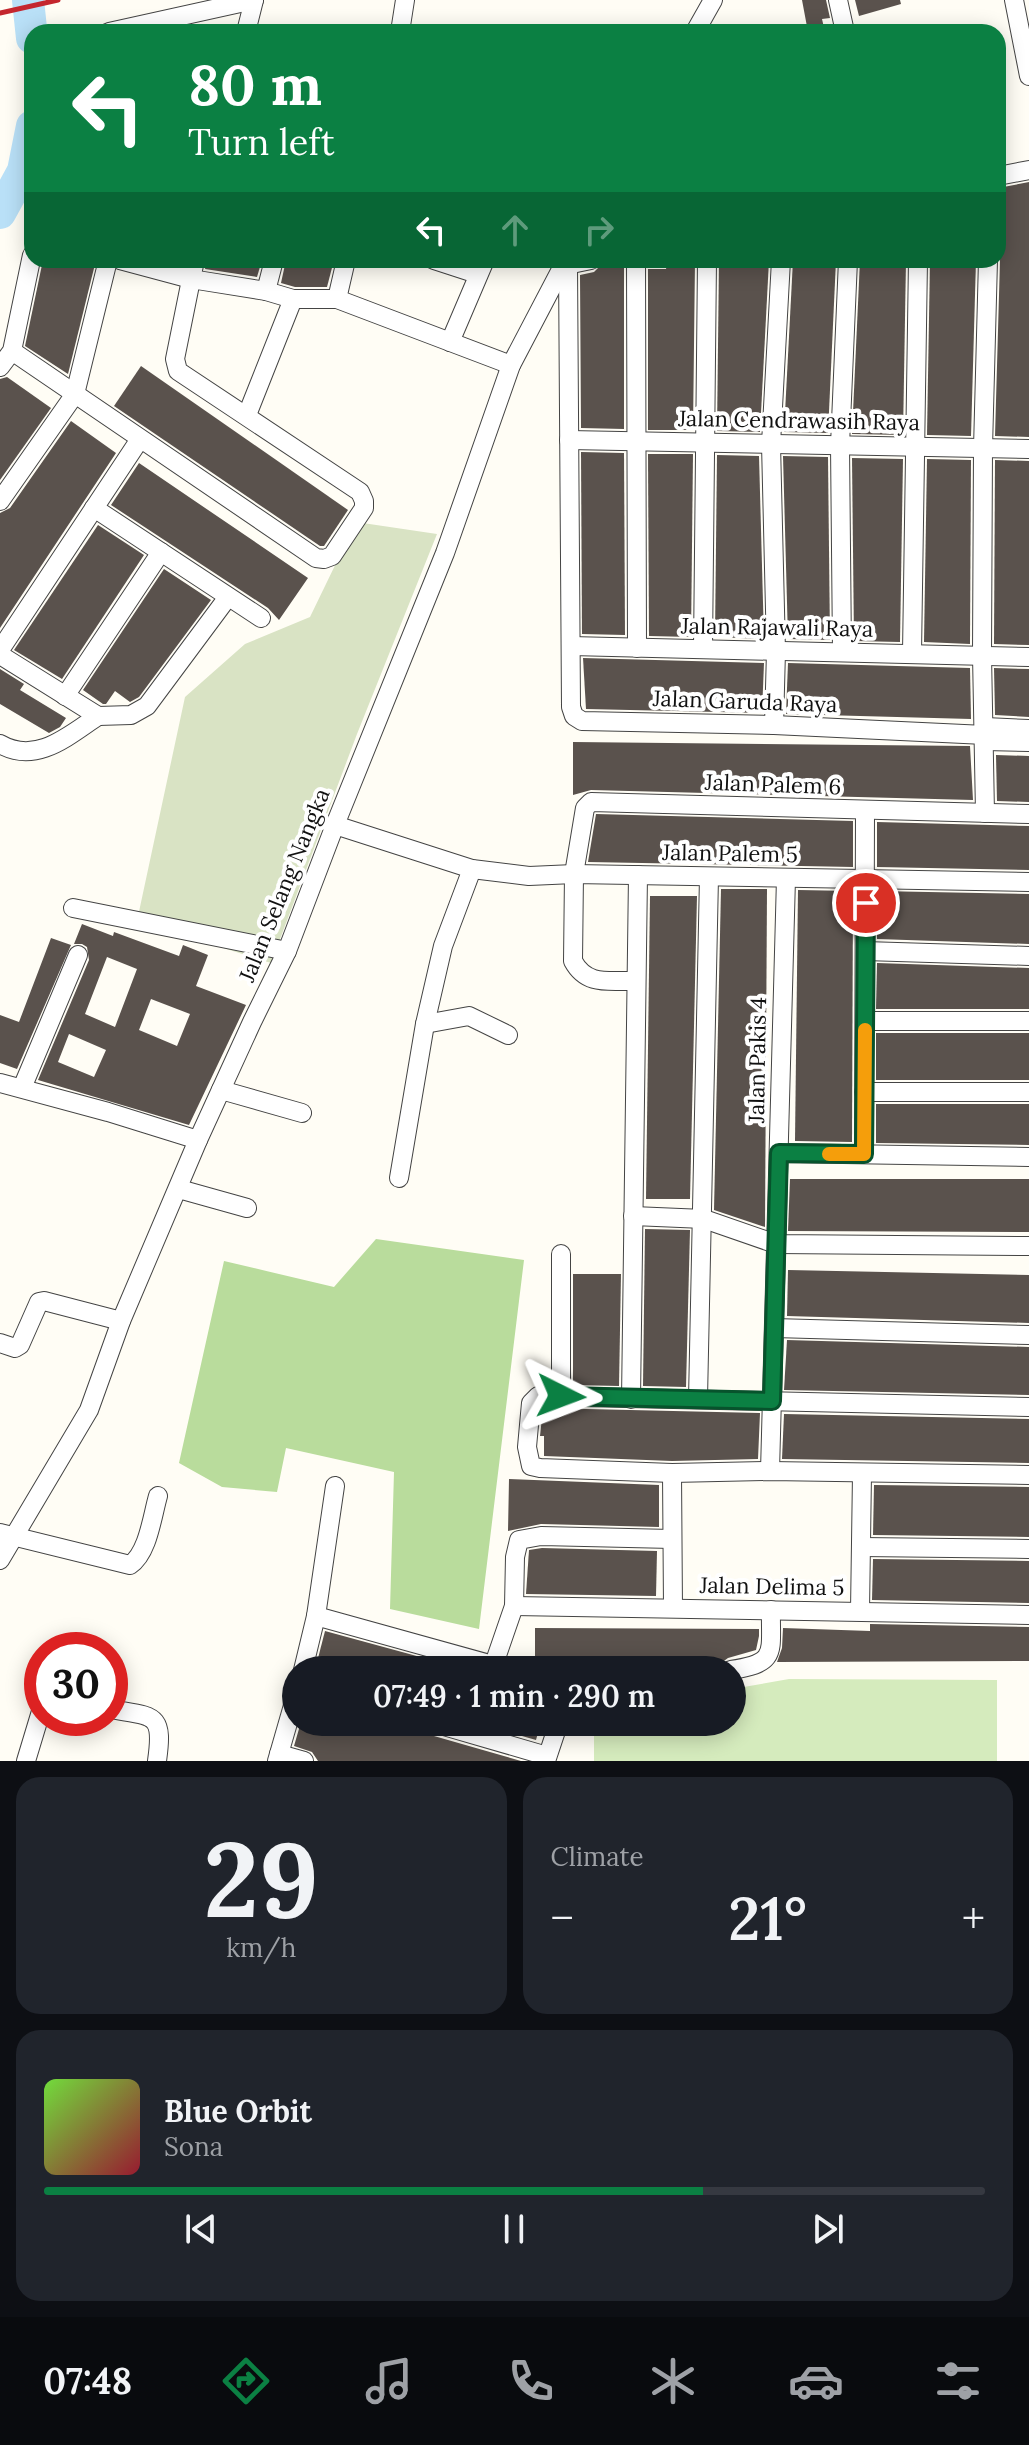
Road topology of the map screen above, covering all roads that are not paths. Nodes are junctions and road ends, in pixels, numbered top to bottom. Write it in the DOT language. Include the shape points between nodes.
graph roads {
  1 [pos="254,0"];
  2 [pos="405,0"];
  3 [pos="713,0"];
  4 [pos="838,0"];
  5 [pos="1014,0"];
  6 [pos="167,24"];
  7 [pos="248,24"];
  8 [pos="401,24"];
  9 [pos="700,24"];
  10 [pos="843,24"];
  11 [pos="1029,76"];
  12 [pos="1029,170"];
  13 [pos="1006,174"];
  14 [pos="29,268"];
  15 [pos="106,268"];
  16 [pos="150,268"];
  17 [pos="193,268"];
  18 [pos="272,268"];
  19 [pos="344,268"];
  20 [pos="481,268"];
  21 [pos="563,268"];
  22 [pos="565,268"];
  23 [pos="636,268"];
  24 [pos="707,268"];
  25 [pos="781,268"];
  26 [pos="848,268"];
  27 [pos="918,268"];
  28 [pos="988,268"];
  29 [pos="191,279"];
  30 [pos="266,291"];
  31 [pos="293,299"];
  32 [pos="337,299"];
  33 [pos="450,342"];
  34 [pos="12,351"];
  35 [pos="511,365"];
  36 [pos="0,367"];
  37 [pos="75,394"];
  38 [pos="247,415"];
  39 [pos="140,439"];
  40 [pos="569,440"];
  41 [pos="638,441"];
  42 [pos="706,443"];
  43 [pos="771,444"];
  44 [pos="840,445"];
  45 [pos="915,447"];
  46 [pos="983,448"];
  47 [pos="1029,449"];
  48 [pos="0,501"];
  49 [pos="94,508"];
  50 [pos="161,552"];
  51 [pos="228,597"];
  52 [pos="261,618"];
  53 [pos="571,646"];
  54 [pos="637,648"];
  55 [pos="703,649"];
  56 [pos="776,651"];
  57 [pos="0,652"];
  58 [pos="842,652"];
  59 [pos="912,653"];
  60 [pos="982,655"];
  61 [pos="1029,657"];
  62 [pos="65,696"];
  63 [pos="98,716"];
  64 [pos="774,725"];
  65 [pos="1029,729"];
  66 [pos="985,734"];
  67 [pos="1029,742"];
  68 [pos="0,744"];
  69 [pos="865,811"];
  70 [pos="985,813"];
  71 [pos="1029,814"];
  72 [pos="335,825"];
  73 [pos="472,869"];
  74 [pos="574,874"];
  75 [pos="638,875"];
  76 [pos="709,877"];
  77 [pos="786,878"];
  78 [pos="866,879"];
  79 [pos="1029,882"];
  80 [pos="73,908"];
  81 [pos="287,951"];
  82 [pos="865,951"];
  83 [pos="78,955"];
  84 [pos="1029,956"];
  85 [pos="636,981"];
  86 [pos="865,1021"];
  87 [pos="1029,1021"];
  88 [pos="425,1024"];
  89 [pos="508,1035"];
  90 [pos="0,1083"];
  91 [pos="22,1088"];
  92 [pos="221,1090"];
  93 [pos="864,1092"];
  94 [pos="1029,1092"];
  95 [pos="302,1113"];
  96 [pos="198,1140"];
  97 [pos="779,1153"];
  98 [pos="864,1154"];
  99 [pos="1029,1157"];
  100 [pos="399,1178"];
  101 [pos="179,1189"];
  102 [pos="247,1208"];
  103 [pos="633,1216"];
  104 [pos="704,1219"];
  105 [pos="776,1244"];
  106 [pos="1029,1246"];
  107 [pos="561,1254"];
  108 [pos="121,1321"];
  109 [pos="774,1328"];
  110 [pos="1029,1335"];
  111 [pos="0,1343"];
  112 [pos="561,1396"];
  113 [pos="631,1399"];
  114 [pos="698,1399"];
  115 [pos="772,1401"];
  116 [pos="1029,1407"];
  117 [pos="770,1471"];
  118 [pos="672,1473"];
  119 [pos="862,1474"];
  120 [pos="1029,1475"];
  121 [pos="335,1486"];
  122 [pos="158,1496"];
  123 [pos="8,1535"];
  124 [pos="672,1539"];
  125 [pos="861,1547"];
  126 [pos="1029,1549"];
  127 [pos="0,1560"];
  128 [pos="514,1606"];
  129 [pos="673,1608"];
  130 [pos="771,1610"];
  131 [pos="860,1611"];
  132 [pos="1029,1615"];
  133 [pos="316,1616"];
  134 [pos="306,1656"];
  135 [pos="462,1656"];
  136 [pos="504,1656"];
  137 [pos="746,1668"];
  138 [pos="128,1712"];
  139 [pos="31,1736"];
  140 [pos="284,1736"];
  141 [pos="475,1736"];
  142 [pos="554,1736"];
  143 [pos="278,1757"];
  144 [pos="546,1758"];
  145 [pos="26,1761"];
  146 [pos="157,1761"];
  147 [pos="304,1761"];
  1 -- 6 [label="street"];
  1 -- 7 [label="street"];
  2 -- 8 [label="street"];
  3 -- 9 [label="street"];
  4 -- 10 [label="street"];
  5 -- 11 [label="street"];
  12 -- 13 [label="street"];
  14 -- 34 [label="street"];
  15 -- 37 [label="street"];
  16 -- 29 [label="street"];
  17 -- 29 [label="street"];
  18 -- 30 [label="street"];
  19 -- 32 [label="street"];
  20 -- 33 [label="street"];
  21 -- 35 [label="street, Jalan Selang Nangka"];
  22 -- 40 [label="street"];
  23 -- 41 [label="street"];
  24 -- 42 [label="street"];
  25 -- 43 [label="street"];
  26 -- 44 [label="street"];
  27 -- 45 [label="street"];
  28 -- 46 [label="street"];
  29 -- 30 [label="street"];
  29 -- 38 [label="street" via="175,359 178,371"];
  30 -- 31 [label="street"];
  31 -- 32 [label="street"];
  31 -- 38 [label="street"];
  32 -- 33 [label="street"];
  33 -- 35 [label="street"];
  34 -- 36 [label="street"];
  34 -- 37 [label="street"];
  35 -- 72 [label="street, Jalan Selang Nangka" via="445,553"];
  37 -- 39 [label="street"];
  37 -- 48 [label="street"];
  38 -- 39 [label="street" via="360,492 364,508 332,556 316,558"];
  39 -- 49 [label="street"];
  40 -- 41 [label="street, Jalan Cendrawasih Raya"];
  40 -- 53 [label="street"];
  41 -- 42 [label="street, Jalan Cendrawasih Raya"];
  41 -- 54 [label="street"];
  42 -- 43 [label="street, Jalan Cendrawasih Raya"];
  42 -- 55 [label="street"];
  43 -- 44 [label="street, Jalan Cendrawasih Raya"];
  43 -- 56 [label="street"];
  44 -- 45 [label="street, Jalan Cendrawasih Raya"];
  44 -- 58 [label="street"];
  45 -- 46 [label="street, Jalan Cendrawasih Raya"];
  45 -- 59 [label="street"];
  46 -- 47 [label="street, Jalan Cendrawasih Raya"];
  46 -- 60 [label="street"];
  49 -- 50 [label="street"];
  49 -- 57 [label="street"];
  50 -- 51 [label="street"];
  50 -- 62 [label="street"];
  51 -- 52 [label="street"];
  51 -- 63 [label="street" via="147,706 131,715"];
  53 -- 54 [label="street, Jalan Rajawali Raya"];
  53 -- 64 [label="street, Jalan Garuda Raya" via="571,707 582,721"];
  54 -- 55 [label="street, Jalan Rajawali Raya"];
  55 -- 56 [label="street, Jalan Rajawali Raya"];
  56 -- 58 [label="street, Jalan Rajawali Raya"];
  56 -- 64 [label="street"];
  57 -- 62 [label="street"];
  58 -- 59 [label="street, Jalan Rajawali Raya"];
  59 -- 60 [label="street, Jalan Rajawali Raya"];
  60 -- 61 [label="street, Jalan Rajawali Raya"];
  60 -- 66 [label="street"];
  62 -- 63 [label="street"];
  63 -- 68 [label="street" via="35,752 13,752"];
  64 -- 66 [label="street, Jalan Garuda Raya"];
  65 -- 66 [label="street"];
  66 -- 67 [label="street"];
  66 -- 70 [label="street"];
  69 -- 70 [label="street, Jalan Palem 6"];
  69 -- 74 [label="street, Jalan Palem 6" via="591,802 585,808"];
  69 -- 78 [label="street"];
  70 -- 71 [label="street, Jalan Palem 6"];
  72 -- 73 [label="street, Jalan Palem 5"];
  72 -- 81 [label="street, Jalan Selang Nangka"];
  73 -- 74 [label="street, Jalan Palem 5" via="529,876"];
  73 -- 88 [label="street" via="443,946"];
  74 -- 75 [label="street, Jalan Palem 5"];
  74 -- 85 [label="street" via="573,961 591,980"];
  75 -- 76 [label="street, Jalan Palem 5"];
  75 -- 85 [label="street"];
  76 -- 77 [label="street, Jalan Palem 5"];
  76 -- 104 [label="street"];
  77 -- 78 [label="street, Jalan Palem 5"];
  77 -- 97 [label="street, Jalan Pakis 4"];
  78 -- 79 [label="street, Jalan Palem 5"];
  78 -- 82 [label="street"];
  80 -- 81 [label="street"];
  81 -- 92 [label="street, Jalan Selang Nangka"];
  82 -- 84 [label="street"];
  82 -- 86 [label="street"];
  83 -- 91 [label="street"];
  85 -- 103 [label="street"];
  86 -- 87 [label="street"];
  86 -- 93 [label="street"];
  88 -- 89 [label="street" via="469,1016"];
  88 -- 100 [label="street"];
  90 -- 91 [label="street"];
  91 -- 96 [label="street"];
  92 -- 95 [label="street"];
  92 -- 96 [label="street, Jalan Selang Nangka"];
  93 -- 94 [label="street"];
  93 -- 98 [label="street"];
  96 -- 101 [label="street, Jalan Selang Nangka"];
  97 -- 98 [label="street"];
  97 -- 105 [label="street, Jalan Pakis 4"];
  98 -- 99 [label="street"];
  101 -- 102 [label="street"];
  101 -- 108 [label="street, Jalan Selang Nangka"];
  103 -- 104 [label="street"];
  103 -- 113 [label="street"];
  104 -- 105 [label="street"];
  104 -- 114 [label="street"];
  105 -- 106 [label="street"];
  105 -- 109 [label="street, Jalan Pakis 4"];
  107 -- 112 [label="street"];
  108 -- 111 [label="street" via="39,1302 20,1345"];
  108 -- 123 [label="street, Jalan Selang Nangka" via="89,1410"];
  109 -- 110 [label="street"];
  109 -- 115 [label="street, Jalan Pakis 4"];
  112 -- 113 [label="street"];
  112 -- 118 [label="street" via="538,1396 531,1403 531,1466"];
  113 -- 114 [label="street"];
  114 -- 115 [label="street"];
  115 -- 116 [label="street"];
  115 -- 117 [label="street, Jalan Pakis 4"];
  117 -- 118 [label="street"];
  117 -- 119 [label="street"];
  118 -- 124 [label="street"];
  119 -- 120 [label="street"];
  119 -- 125 [label="street"];
  121 -- 133 [label="street"];
  122 -- 123 [label="street" via="146,1540 130,1565"];
  123 -- 127 [label="street, Jalan Selang Nangka"];
  124 -- 128 [label="street" via="519,1540"];
  124 -- 129 [label="street"];
  125 -- 126 [label="street"];
  125 -- 131 [label="street"];
  128 -- 129 [label="street, Jalan Delima 5"];
  128 -- 136 [label="street"];
  129 -- 130 [label="street, Jalan Delima 5"];
  130 -- 131 [label="street, Jalan Delima 5"];
  130 -- 137 [label="street" via="770,1652 766,1660"];
  131 -- 132 [label="street, Jalan Delima 5"];
  133 -- 134 [label="street"];
  133 -- 135 [label="street"];
  138 -- 146 [label="street" via="157,1722"];
  139 -- 145 [label="street"];
  140 -- 143 [label="street"];
  141 -- 144 [label="street"];
  142 -- 144 [label="street"];
  143 -- 147 [label="street"];
}
